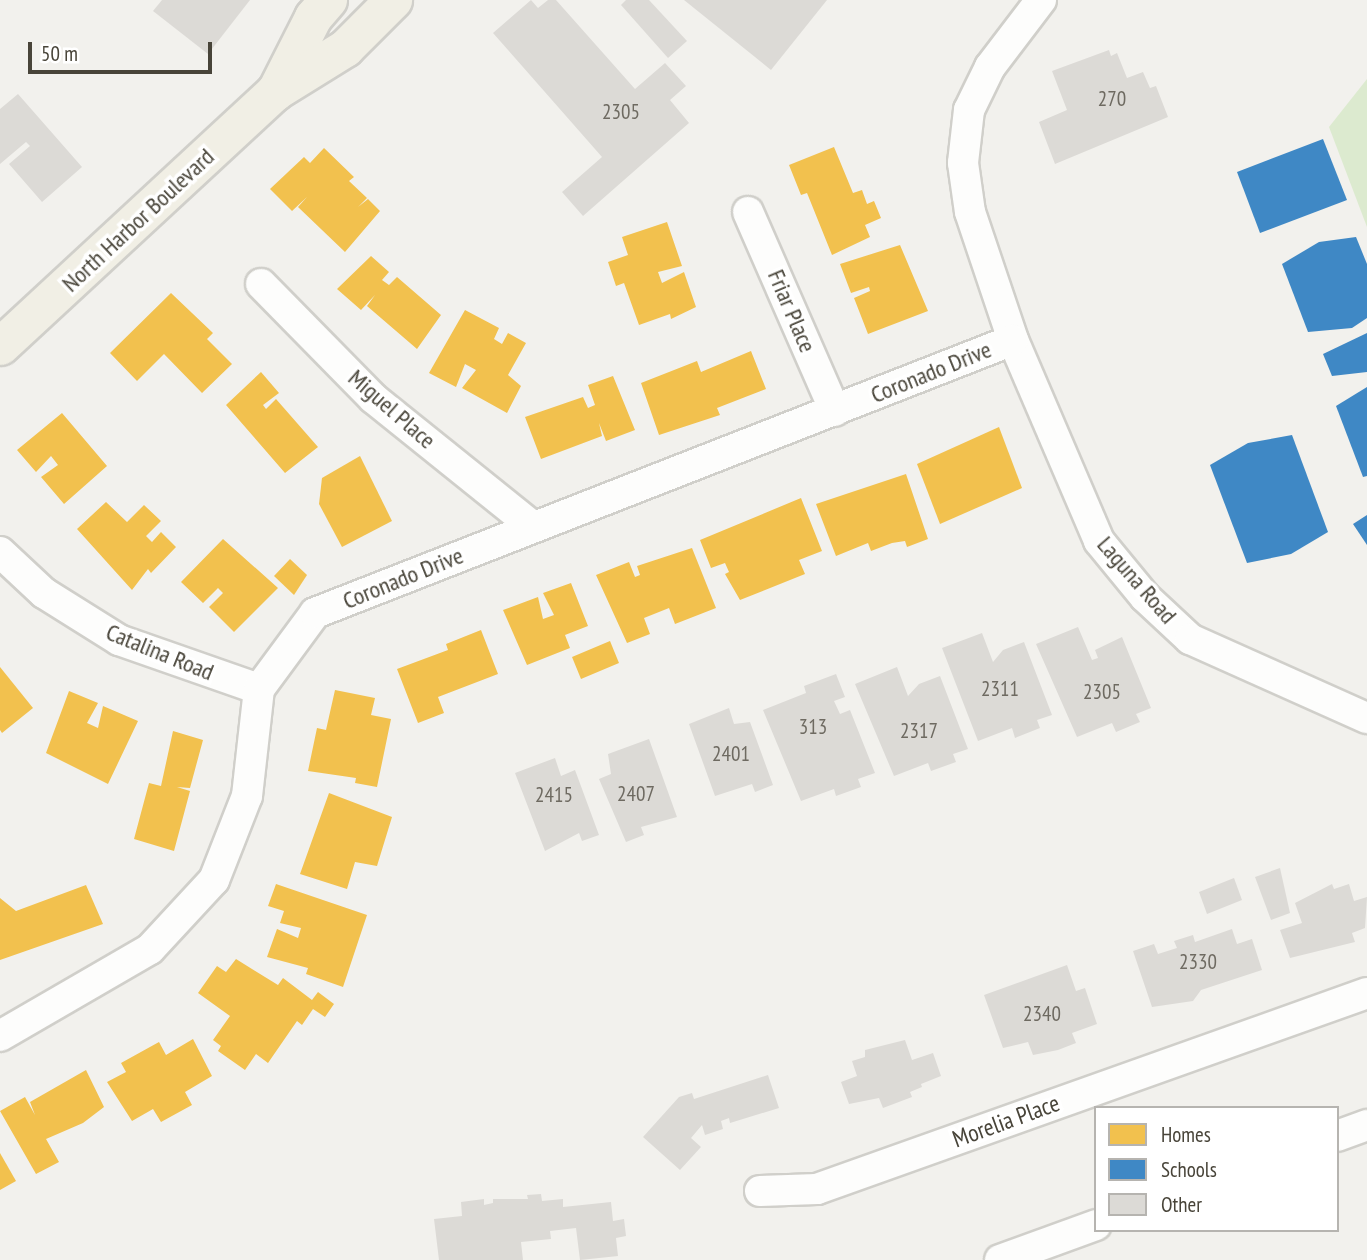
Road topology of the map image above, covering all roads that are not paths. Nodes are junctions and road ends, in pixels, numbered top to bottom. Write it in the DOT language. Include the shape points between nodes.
graph roads {
  1 [pos="328,0"];
  2 [pos="393,0"];
  3 [pos="1041,0"];
  4 [pos="274,93"];
  5 [pos="748,212"];
  6 [pos="261,284"];
  7 [pos="1013,340"];
  8 [pos="0,346"];
  9 [pos="835,411"];
  10 [pos="531,525"];
  11 [pos="0,552"];
  12 [pos="259,689"];
  13 [pos="1367,718"];
  14 [pos="1367,993"];
  15 [pos="0,1036"];
  16 [pos="1367,1125"];
  17 [pos="1339,1135"];
  18 [pos="760,1191"];
  19 [pos="1094,1226"];
  20 [pos="1000,1260"];
  1 -- 4 [label="main road, North Harbor Boulevard" via="313,17"];
  2 -- 4 [label="main road, North Harbor Boulevard" via="345,47"];
  3 -- 7 [label="street, Laguna Road" via="989,67 974,100 963,163 970,212"];
  4 -- 8 [label="main road, North Harbor Boulevard"];
  5 -- 9 [label="street, Friar Place"];
  6 -- 10 [label="street, Miguel Place" via="373,398"];
  7 -- 9 [label="street, Coronado Drive"];
  7 -- 13 [label="street, Laguna Road" via="1099,541 1145,597 1190,639"];
  9 -- 10 [label="street, Coronado Drive"];
  10 -- 12 [label="street, Coronado Drive" via="315,613"];
  11 -- 12 [label="street, Catalina Road" via="44,593 119,640"];
  12 -- 15 [label="street, Coronado Drive" via="247,796 214,880 150,949"];
  14 -- 18 [label="street, Morelia Place" via="817,1189"];
  16 -- 17 [label="street"];
  19 -- 20 [label="street"];
}
